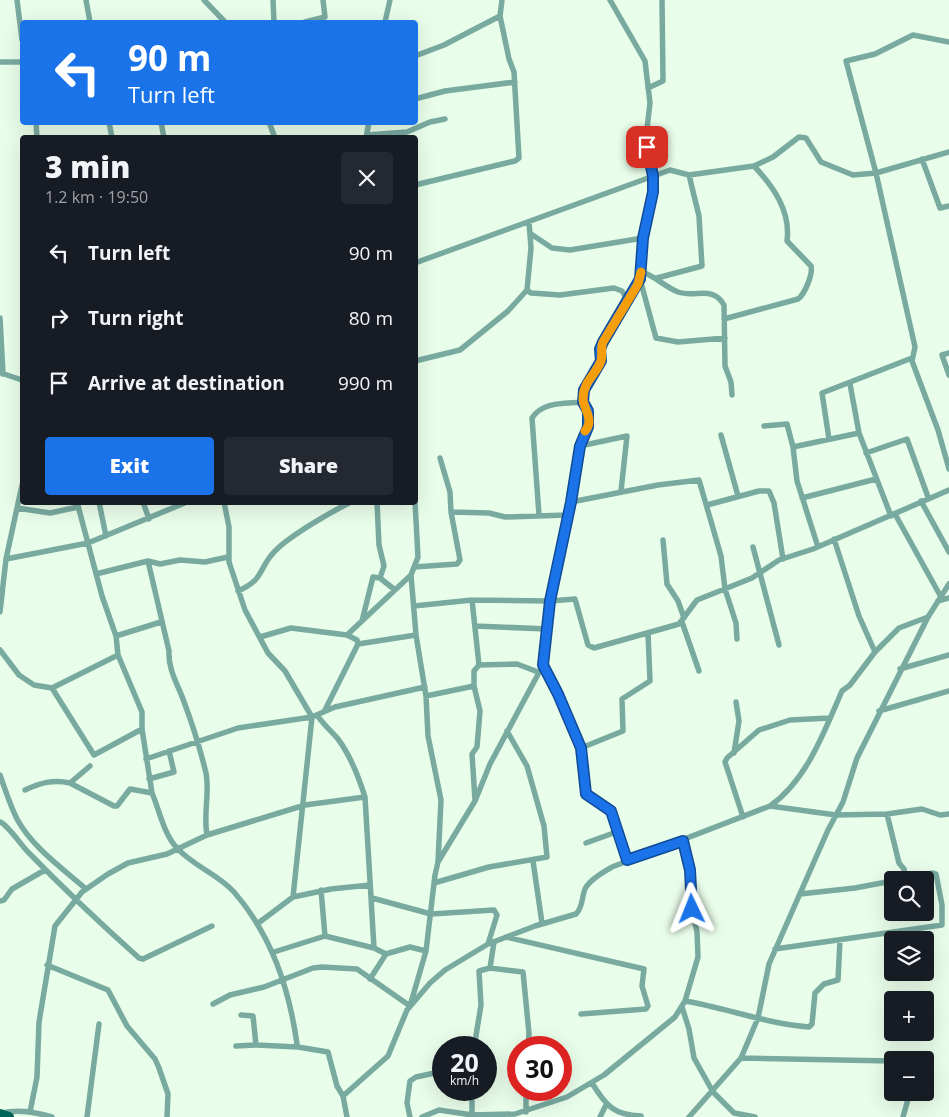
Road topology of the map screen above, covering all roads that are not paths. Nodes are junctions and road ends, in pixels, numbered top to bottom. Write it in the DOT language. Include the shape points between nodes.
graph roads {
  1 [pos="17,0"];
  2 [pos="86,0"];
  3 [pos="204,0"];
  4 [pos="273,0"];
  5 [pos="323,0"];
  6 [pos="390,0"];
  7 [pos="502,0"];
  8 [pos="610,0"];
  9 [pos="662,0"];
  10 [pos="500,16"];
  11 [pos="90,20"];
  12 [pos="223,20"];
  13 [pos="274,20"];
  14 [pos="315,20"];
  15 [pos="385,20"];
  16 [pos="20,24"];
  17 [pos="949,42"];
  18 [pos="418,55"];
  19 [pos="0,62"];
  20 [pos="20,62"];
  21 [pos="515,82"];
  22 [pos="648,88"];
  23 [pos="418,98"];
  24 [pos="445,119"];
  25 [pos="376,135"];
  26 [pos="949,152"];
  27 [pos="922,158"];
  28 [pos="754,166"];
  29 [pos="876,173"];
  30 [pos="690,175"];
  31 [pos="653,176"];
  32 [pos="418,184"];
  33 [pos="949,206"];
  34 [pos="529,222"];
  35 [pos="531,234"];
  36 [pos="643,238"];
  37 [pos="418,262"];
  38 [pos="641,271"];
  39 [pos="658,278"];
  40 [pos="640,279"];
  41 [pos="527,290"];
  42 [pos="628,300"];
  43 [pos="0,318"];
  44 [pos="724,319"];
  45 [pos="725,338"];
  46 [pos="949,353"];
  47 [pos="912,358"];
  48 [pos="418,360"];
  49 [pos="2,374"];
  50 [pos="949,375"];
  51 [pos="20,379"];
  52 [pos="850,384"];
  53 [pos="732,395"];
  54 [pos="583,402"];
  55 [pos="764,426"];
  56 [pos="858,433"];
  57 [pos="721,435"];
  58 [pos="829,439"];
  59 [pos="580,446"];
  60 [pos="793,448"];
  61 [pos="866,453"];
  62 [pos="440,458"];
  63 [pos="949,469"];
  64 [pos="876,479"];
  65 [pos="949,490"];
  66 [pos="621,492"];
  67 [pos="20,493"];
  68 [pos="738,496"];
  69 [pos="928,497"];
  70 [pos="802,498"];
  71 [pos="921,501"];
  72 [pos="571,502"];
  73 [pos="78,505"];
  74 [pos="100,505"];
  75 [pos="145,505"];
  76 [pos="178,505"];
  77 [pos="225,505"];
  78 [pos="345,505"];
  79 [pos="377,505"];
  80 [pos="415,505"];
  81 [pos="707,505"];
  82 [pos="16,508"];
  83 [pos="451,512"];
  84 [pos="539,515"];
  85 [pos="567,515"];
  86 [pos="893,515"];
  87 [pos="149,519"];
  88 [pos="106,536"];
  89 [pos="834,539"];
  90 [pos="663,540"];
  91 [pos="88,543"];
  92 [pos="753,547"];
  93 [pos="818,547"];
  94 [pos="949,552"];
  95 [pos="228,557"];
  96 [pos="6,559"];
  97 [pos="782,559"];
  98 [pos="148,561"];
  99 [pos="414,567"];
  100 [pos="760,573"];
  101 [pos="96,574"];
  102 [pos="411,575"];
  103 [pos="380,578"];
  104 [pos="949,584"];
  105 [pos="725,589"];
  106 [pos="238,590"];
  107 [pos="395,590"];
  108 [pos="949,598"];
  109 [pos="939,599"];
  110 [pos="472,600"];
  111 [pos="550,601"];
  112 [pos="414,606"];
  113 [pos="0,612"];
  114 [pos="928,617"];
  115 [pos="683,620"];
  116 [pos="362,621"];
  117 [pos="161,622"];
  118 [pos="475,626"];
  119 [pos="547,629"];
  120 [pos="648,633"];
  121 [pos="346,635"];
  122 [pos="416,635"];
  123 [pos="116,636"];
  124 [pos="260,637"];
  125 [pos="737,639"];
  126 [pos="358,644"];
  127 [pos="779,645"];
  128 [pos="0,650"];
  129 [pos="875,652"];
  130 [pos="118,655"];
  131 [pos="949,655"];
  132 [pos="479,665"];
  133 [pos="543,665"];
  134 [pos="900,669"];
  135 [pos="700,671"];
  136 [pos="538,672"];
  137 [pos="474,686"];
  138 [pos="425,687"];
  139 [pos="52,688"];
  140 [pos="949,691"];
  141 [pos="426,696"];
  142 [pos="736,702"];
  143 [pos="325,710"];
  144 [pos="879,710"];
  145 [pos="314,716"];
  146 [pos="830,718"];
  147 [pos="142,729"];
  148 [pos="507,731"];
  149 [pos="198,742"];
  150 [pos="581,748"];
  151 [pos="168,751"];
  152 [pos="734,753"];
  153 [pos="146,759"];
  154 [pos="90,766"];
  155 [pos="0,775"];
  156 [pos="149,778"];
  157 [pos="70,783"];
  158 [pos="25,790"];
  159 [pos="152,793"];
  160 [pos="365,797"];
  161 [pos="475,801"];
  162 [pos="303,806"];
  163 [pos="770,806"];
  164 [pos="887,814"];
  165 [pos="949,814"];
  166 [pos="836,815"];
  167 [pos="743,817"];
  168 [pos="0,822"];
  169 [pos="618,831"];
  170 [pos="207,835"];
  171 [pos="683,841"];
  172 [pos="586,843"];
  173 [pos="176,848"];
  174 [pos="627,860"];
  175 [pos="532,861"];
  176 [pos="438,862"];
  177 [pos="45,870"];
  178 [pos="904,871"];
  179 [pos="934,873"];
  180 [pos="434,883"];
  181 [pos="884,883"];
  182 [pos="370,885"];
  183 [pos="86,889"];
  184 [pos="321,890"];
  185 [pos="800,894"];
  186 [pos="292,897"];
  187 [pos="372,898"];
  188 [pos="75,900"];
  189 [pos="0,901"];
  190 [pos="431,914"];
  191 [pos="542,923"];
  192 [pos="257,924"];
  193 [pos="212,926"];
  194 [pos="325,936"];
  195 [pos="506,937"];
  196 [pos="840,940"];
  197 [pos="491,943"];
  198 [pos="374,948"];
  199 [pos="775,949"];
  200 [pos="426,951"];
  201 [pos="274,952"];
  202 [pos="386,954"];
  203 [pos="46,965"];
  204 [pos="490,968"];
  205 [pos="283,979"];
  206 [pos="370,979"];
  207 [pos="213,1004"];
  208 [pos="683,1004"];
  209 [pos="410,1006"];
  210 [pos="581,1014"];
  211 [pos="241,1015"];
  212 [pos="758,1018"];
  213 [pos="99,1024"];
  214 [pos="476,1036"];
  215 [pos="528,1036"];
  216 [pos="256,1045"];
  217 [pos="236,1046"];
  218 [pos="298,1047"];
  219 [pos="741,1058"];
  220 [pos="884,1061"];
  221 [pos="432,1074"];
  222 [pos="592,1084"];
  223 [pos="713,1092"];
  224 [pos="343,1096"];
  225 [pos="472,1101"];
  226 [pos="526,1101"];
  227 [pos="907,1101"];
  228 [pos="606,1105"];
  229 [pos="30,1112"];
  230 [pos="526,1112"];
  231 [pos="0,1114"];
  232 [pos="472,1115"];
  233 [pos="734,1115"];
  234 [pos="641,1116"];
  235 [pos="9,1117"];
  236 [pos="52,1117"];
  237 [pos="87,1117"];
  238 [pos="168,1117"];
  239 [pos="347,1117"];
  240 [pos="410,1117"];
  241 [pos="422,1117"];
  242 [pos="600,1117"];
  243 [pos="689,1117"];
  244 [pos="755,1117"];
  245 [pos="903,1117"];
  1 -- 16 [label="street"];
  2 -- 11 [label="street"];
  3 -- 12 [label="street"];
  4 -- 13 [label="street"];
  5 -- 14 [label="street" via="325,18"];
  6 -- 15 [label="street"];
  7 -- 10 [label="street"];
  8 -- 22 [label="street" via="645,61"];
  9 -- 22 [label="street" via="663,82"];
  10 -- 18 [label="street"];
  10 -- 21 [label="street"];
  17 -- 29 [label="street" via="913,35 875,54 846,59"];
  19 -- 20 [label="street"];
  21 -- 23 [label="street" via="446,91"];
  21 -- 32 [label="street" via="519,158"];
  22 -- 31 [label="street" via="650,103 646,137"];
  24 -- 25 [label="street" via="407,132"];
  26 -- 27 [label="street"];
  27 -- 29 [label="street"];
  27 -- 33 [label="street" via="941,208"];
  28 -- 29 [label="street" via="803,137 821,162 851,175"];
  28 -- 30 [label="street"];
  28 -- 44 [label="street" via="768,181 784,208 787,241 812,271 798,299"];
  29 -- 47 [label="street" via="915,346"];
  30 -- 31 [label="street" via="670,170"];
  30 -- 39 [label="street" via="699,216 702,266"];
  31 -- 34 [label="street"];
  31 -- 36 [label="street" via="653,192"];
  34 -- 35 [label="street"];
  34 -- 37 [label="street"];
  35 -- 36 [label="street" via="552,248 570,250"];
  35 -- 41 [label="street"];
  36 -- 38 [label="street"];
  38 -- 39 [label="street"];
  38 -- 40 [label="street"];
  39 -- 44 [label="street" via="676,291 716,295 724,305"];
  40 -- 42 [label="street"];
  40 -- 45 [label="street" via="656,338 678,342"];
  41 -- 42 [label="street" via="531,294 560,295 614,288"];
  41 -- 48 [label="street" via="508,311 460,350"];
  42 -- 54 [label="street" via="603,342 600,349 602,359 585,385"];
  43 -- 49 [label="street"];
  44 -- 45 [label="street"];
  45 -- 53 [label="street" via="725,366"];
  46 -- 50 [label="street" via="942,358"];
  47 -- 52 [label="street" via="851,380"];
  47 -- 63 [label="street"];
  49 -- 51 [label="street"];
  52 -- 56 [label="street"];
  52 -- 58 [label="street" via="822,393"];
  54 -- 59 [label="street" via="588,411 588,427"];
  54 -- 84 [label="street" via="549,405 537,411 532,418"];
  55 -- 60 [label="street" via="785,422"];
  56 -- 58 [label="street"];
  56 -- 61 [label="street"];
  57 -- 68 [label="street"];
  58 -- 60 [label="street"];
  59 -- 66 [label="street" via="627,436"];
  59 -- 72 [label="street"];
  60 -- 70 [label="street"];
  61 -- 64 [label="street"];
  61 -- 69 [label="street" via="907,439"];
  62 -- 83 [label="street" via="450,492"];
  64 -- 70 [label="street"];
  64 -- 86 [label="street"];
  65 -- 69 [label="street"];
  66 -- 72 [label="street"];
  66 -- 81 [label="street" via="699,480"];
  67 -- 82 [label="street"];
  68 -- 81 [label="street"];
  68 -- 97 [label="street" via="759,491 771,493"];
  69 -- 71 [label="street"];
  70 -- 93 [label="street"];
  71 -- 86 [label="street"];
  71 -- 94 [label="street"];
  72 -- 85 [label="street"];
  73 -- 82 [label="street" via="50,513"];
  73 -- 91 [label="street"];
  74 -- 88 [label="street"];
  75 -- 87 [label="street"];
  76 -- 87 [label="street"];
  77 -- 95 [label="street" via="229,527"];
  78 -- 106 [label="street" via="276,549 255,581"];
  79 -- 103 [label="street" via="379,545 384,566"];
  80 -- 99 [label="street" via="418,557"];
  81 -- 105 [label="street"];
  82 -- 96 [label="street"];
  83 -- 84 [label="street" via="489,513 505,517"];
  83 -- 99 [label="street" via="460,563"];
  84 -- 85 [label="street"];
  85 -- 111 [label="street"];
  86 -- 89 [label="street"];
  86 -- 109 [label="street"];
  87 -- 88 [label="street"];
  88 -- 91 [label="street"];
  89 -- 93 [label="street"];
  89 -- 129 [label="street" via="859,616"];
  90 -- 115 [label="street" via="667,584 678,601"];
  91 -- 96 [label="street"];
  91 -- 101 [label="street"];
  92 -- 100 [label="street"];
  93 -- 97 [label="street"];
  95 -- 98 [label="street" via="205,562 180,560 160,564"];
  95 -- 106 [label="street"];
  96 -- 113 [label="street"];
  97 -- 100 [label="street"];
  98 -- 101 [label="street"];
  98 -- 117 [label="street"];
  99 -- 102 [label="street"];
  100 -- 105 [label="street"];
  100 -- 127 [label="street"];
  101 -- 123 [label="street"];
  102 -- 107 [label="street"];
  102 -- 112 [label="street"];
  103 -- 107 [label="street"];
  103 -- 116 [label="street" via="375,576 372,579"];
  104 -- 109 [label="street"];
  105 -- 115 [label="street" via="697,600"];
  105 -- 125 [label="street" via="736,623"];
  106 -- 124 [label="street"];
  107 -- 116 [label="street"];
  108 -- 109 [label="street"];
  109 -- 114 [label="street"];
  110 -- 111 [label="street"];
  110 -- 112 [label="street"];
  110 -- 118 [label="street"];
  111 -- 119 [label="street"];
  111 -- 120 [label="street" via="572,599 577,602 587,644 591,647"];
  112 -- 122 [label="street"];
  114 -- 129 [label="street" via="899,628"];
  114 -- 134 [label="street"];
  115 -- 120 [label="street"];
  115 -- 135 [label="street"];
  116 -- 121 [label="street"];
  117 -- 123 [label="street"];
  117 -- 149 [label="street" via="170,666"];
  118 -- 119 [label="street"];
  118 -- 132 [label="street"];
  119 -- 133 [label="street"];
  120 -- 150 [label="street" via="650,681 622,700 623,731"];
  121 -- 124 [label="street" via="291,628"];
  121 -- 126 [label="street" via="357,640"];
  122 -- 126 [label="street"];
  122 -- 138 [label="street"];
  123 -- 130 [label="street"];
  124 -- 145 [label="street"];
  126 -- 143 [label="street"];
  128 -- 139 [label="street" via="19,675 34,686"];
  129 -- 146 [label="street" via="842,691"];
  130 -- 139 [label="street"];
  130 -- 147 [label="street" via="141,707"];
  131 -- 134 [label="street"];
  132 -- 136 [label="street" via="517,664"];
  132 -- 137 [label="street" via="474,671"];
  133 -- 136 [label="street"];
  133 -- 150 [label="street"];
  134 -- 144 [label="street"];
  136 -- 148 [label="street"];
  137 -- 141 [label="street"];
  137 -- 161 [label="street" via="480,711 477,747 472,754"];
  138 -- 141 [label="street"];
  138 -- 143 [label="street"];
  139 -- 147 [label="street" via="94,755"];
  140 -- 144 [label="street"];
  141 -- 176 [label="street" via="428,736 440,800"];
  142 -- 152 [label="street" via="739,721"];
  143 -- 145 [label="street"];
  144 -- 166 [label="street"];
  145 -- 149 [label="street" via="238,728"];
  145 -- 160 [label="street" via="339,741 359,778"];
  145 -- 162 [label="street"];
  146 -- 152 [label="street" via="790,720 759,730"];
  146 -- 163 [label="street" via="794,784"];
  147 -- 153 [label="street"];
  148 -- 161 [label="street"];
  148 -- 175 [label="street" via="527,766 544,828 547,857"];
  149 -- 151 [label="street"];
  149 -- 170 [label="street" via="207,783 204,819"];
  150 -- 169 [label="street" via="586,794 611,811"];
  151 -- 153 [label="street"];
  151 -- 156 [label="street" via="174,772"];
  152 -- 167 [label="street" via="725,762"];
  153 -- 156 [label="street"];
  154 -- 157 [label="street"];
  155 -- 183 [label="street" via="18,820 27,833"];
  156 -- 159 [label="street"];
  157 -- 158 [label="street" via="55,781"];
  157 -- 159 [label="street" via="114,806 130,789"];
  159 -- 173 [label="street"];
  160 -- 162 [label="street"];
  160 -- 182 [label="street"];
  161 -- 176 [label="street"];
  162 -- 170 [label="street"];
  162 -- 186 [label="street"];
  163 -- 166 [label="street"];
  163 -- 167 [label="street"];
  164 -- 165 [label="street" via="922,810"];
  164 -- 166 [label="street"];
  164 -- 178 [label="street" via="899,863"];
  166 -- 185 [label="street"];
  167 -- 171 [label="street"];
  168 -- 177 [label="street"];
  169 -- 172 [label="street"];
  169 -- 174 [label="street"];
  170 -- 173 [label="street"];
  171 -- 174 [label="street"];
  171 -- 208 [label="street" via="690,870 690,900 698,946 697,966"];
  173 -- 183 [label="street" via="166,854 128,863"];
  173 -- 192 [label="street" via="227,885"];
  174 -- 191 [label="street" via="585,888 576,914"];
  175 -- 180 [label="street" via="489,867"];
  175 -- 191 [label="street"];
  176 -- 180 [label="street"];
  177 -- 188 [label="street"];
  177 -- 189 [label="street" via="12,889"];
  179 -- 196 [label="street" via="942,905 942,925"];
  180 -- 190 [label="street"];
  181 -- 185 [label="street"];
  182 -- 184 [label="street"];
  182 -- 187 [label="street"];
  183 -- 188 [label="street"];
  184 -- 186 [label="street"];
  184 -- 194 [label="street"];
  185 -- 199 [label="street"];
  186 -- 192 [label="street"];
  187 -- 190 [label="street"];
  187 -- 198 [label="street"];
  188 -- 193 [label="street" via="141,960"];
  188 -- 203 [label="street" via="55,926"];
  190 -- 197 [label="street" via="494,910 498,915"];
  190 -- 200 [label="street"];
  191 -- 195 [label="street"];
  192 -- 201 [label="street"];
  194 -- 198 [label="street"];
  194 -- 201 [label="street"];
  195 -- 197 [label="street"];
  195 -- 210 [label="street" via="645,970 642,986 646,1009"];
  196 -- 199 [label="street"];
  196 -- 212 [label="street" via="838,980 824,984 816,993 811,1026"];
  197 -- 204 [label="street"];
  197 -- 209 [label="street" via="446,970"];
  198 -- 202 [label="street"];
  199 -- 212 [label="street"];
  200 -- 202 [label="street" via="410,947"];
  200 -- 209 [label="street"];
  201 -- 205 [label="street"];
  202 -- 206 [label="street"];
  203 -- 229 [label="street" via="37,1077"];
  203 -- 238 [label="street" via="108,990 127,1026 155,1059 168,1094"];
  204 -- 214 [label="street" via="479,971 481,1005"];
  204 -- 215 [label="street" via="523,972"];
  205 -- 206 [label="street" via="322,967 352,968"];
  205 -- 207 [label="street"];
  205 -- 218 [label="street"];
  206 -- 209 [label="street"];
  208 -- 212 [label="street" via="721,1007"];
  208 -- 222 [label="street" via="666,1025"];
  208 -- 223 [label="street" via="694,1058"];
  209 -- 224 [label="street" via="388,1056"];
  211 -- 216 [label="street" via="253,1016"];
  212 -- 219 [label="street"];
  213 -- 237 [label="street"];
  216 -- 217 [label="street"];
  216 -- 218 [label="street"];
  218 -- 224 [label="street" via="328,1052"];
  219 -- 220 [label="street"];
  219 -- 223 [label="street"];
  221 -- 240 [label="street" via="410,1081 407,1103"];
  222 -- 228 [label="street"];
  222 -- 230 [label="street" via="567,1098"];
  223 -- 233 [label="street"];
  223 -- 243 [label="street"];
  224 -- 239 [label="street"];
  225 -- 232 [label="street"];
  226 -- 230 [label="street"];
  227 -- 245 [label="street"];
  228 -- 234 [label="street" via="616,1111"];
  228 -- 242 [label="street"];
  229 -- 231 [label="street"];
  229 -- 236 [label="street"];
  230 -- 232 [label="street"];
  231 -- 235 [label="main road"];
  232 -- 241 [label="street" via="439,1110"];
  233 -- 244 [label="street"];
}
